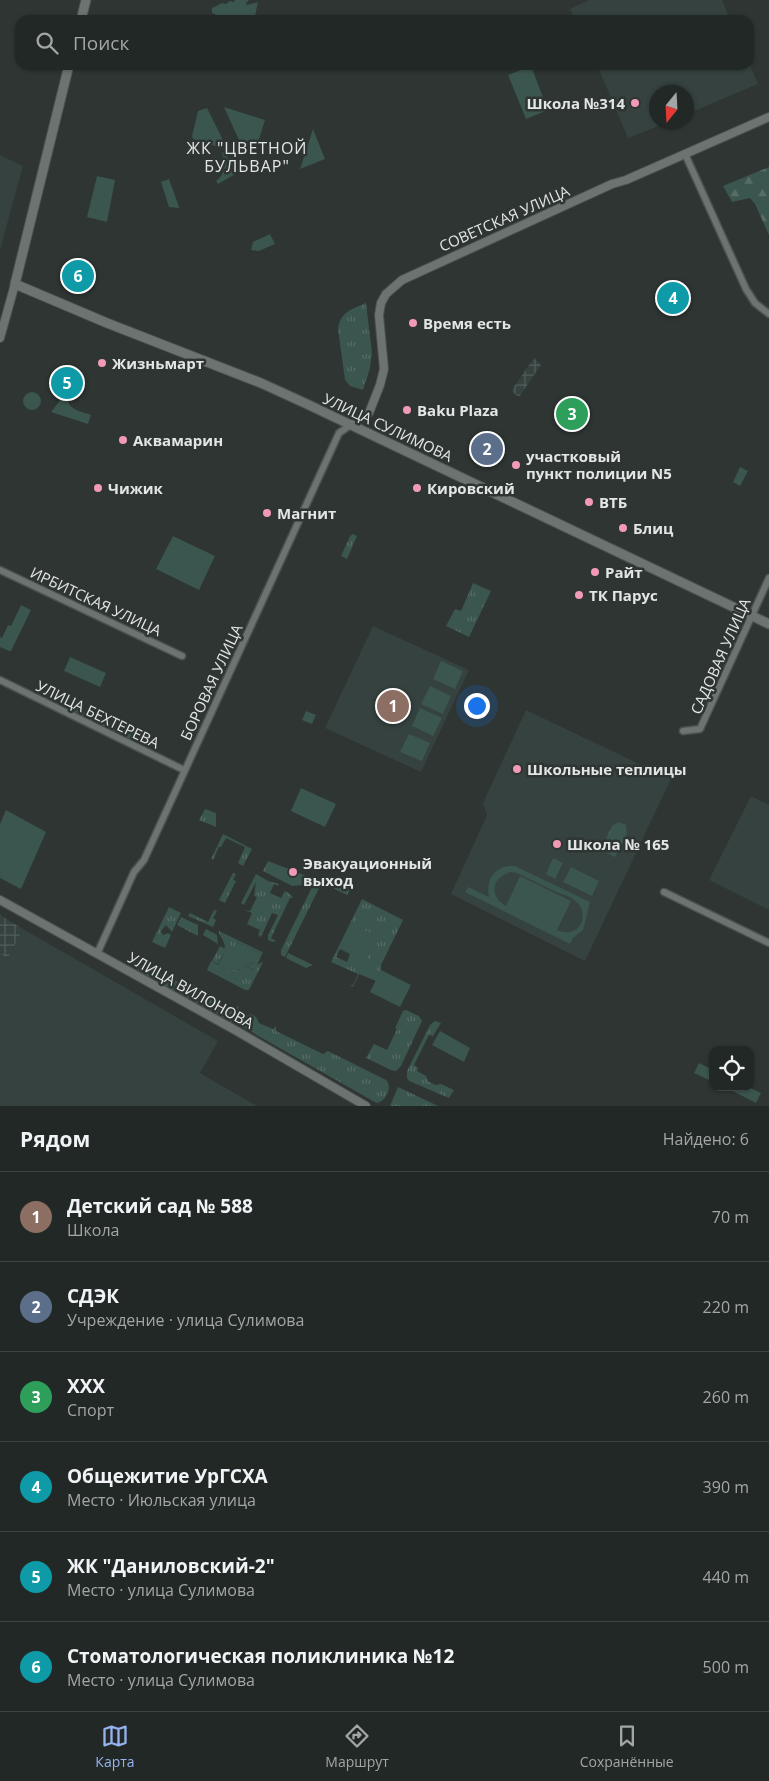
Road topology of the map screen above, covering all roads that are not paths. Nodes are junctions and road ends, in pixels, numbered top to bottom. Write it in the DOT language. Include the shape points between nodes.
graph roads {
  1 [pos="86,0"];
  2 [pos="82,15"];
  3 [pos="69,70"];
  4 [pos="769,117"];
  5 [pos="685,154"];
  6 [pos="15,284"];
  7 [pos="769,314"];
  8 [pos="0,338"];
  9 [pos="352,424"];
  10 [pos="0,570"];
  11 [pos="769,578"];
  12 [pos="751,616"];
  13 [pos="769,624"];
  14 [pos="182,656"];
  15 [pos="0,680"];
  16 [pos="683,731"];
  17 [pos="184,770"];
  18 [pos="664,892"];
  19 [pos="0,900"];
  20 [pos="769,943"];
  21 [pos="97,954"];
  22 [pos="366,1106"];
  1 -- 2 [label="main road"];
  3 -- 6 [label="main road"];
  4 -- 5 [label="street, СОВЕТСКАЯ УЛИЦА"];
  5 -- 7 [label="street" via="746,290"];
  5 -- 9 [label="street, СОВЕТСКАЯ УЛИЦА" via="505,232 409,276 393,287 380,308 384,355 381,380 369,412"];
  6 -- 8 [label="street"];
  6 -- 9 [label="main road, УЛИЦА СУЛИМОВА" via="261,383"];
  9 -- 12 [label="main road, УЛИЦА СУЛИМОВА"];
  9 -- 17 [label="street, БОРОВАЯ УЛИЦА" via="339,433"];
  10 -- 14 [label="street, ИРБИТСКАЯ УЛИЦА"];
  11 -- 12 [label="street, САДОВАЯ УЛИЦА"];
  12 -- 13 [label="main road, УЛИЦА СУЛИМОВА"];
  12 -- 16 [label="street, САДОВАЯ УЛИЦА" via="700,729"];
  15 -- 17 [label="street, УЛИЦА БЕХТЕРЕВА"];
  17 -- 21 [label="street, БОРОВАЯ УЛИЦА"];
  18 -- 20 [label="street"];
  19 -- 21 [label="street, УЛИЦА ВИЛОНОВА"];
  21 -- 22 [label="street, УЛИЦА ВИЛОНОВА"];
}
